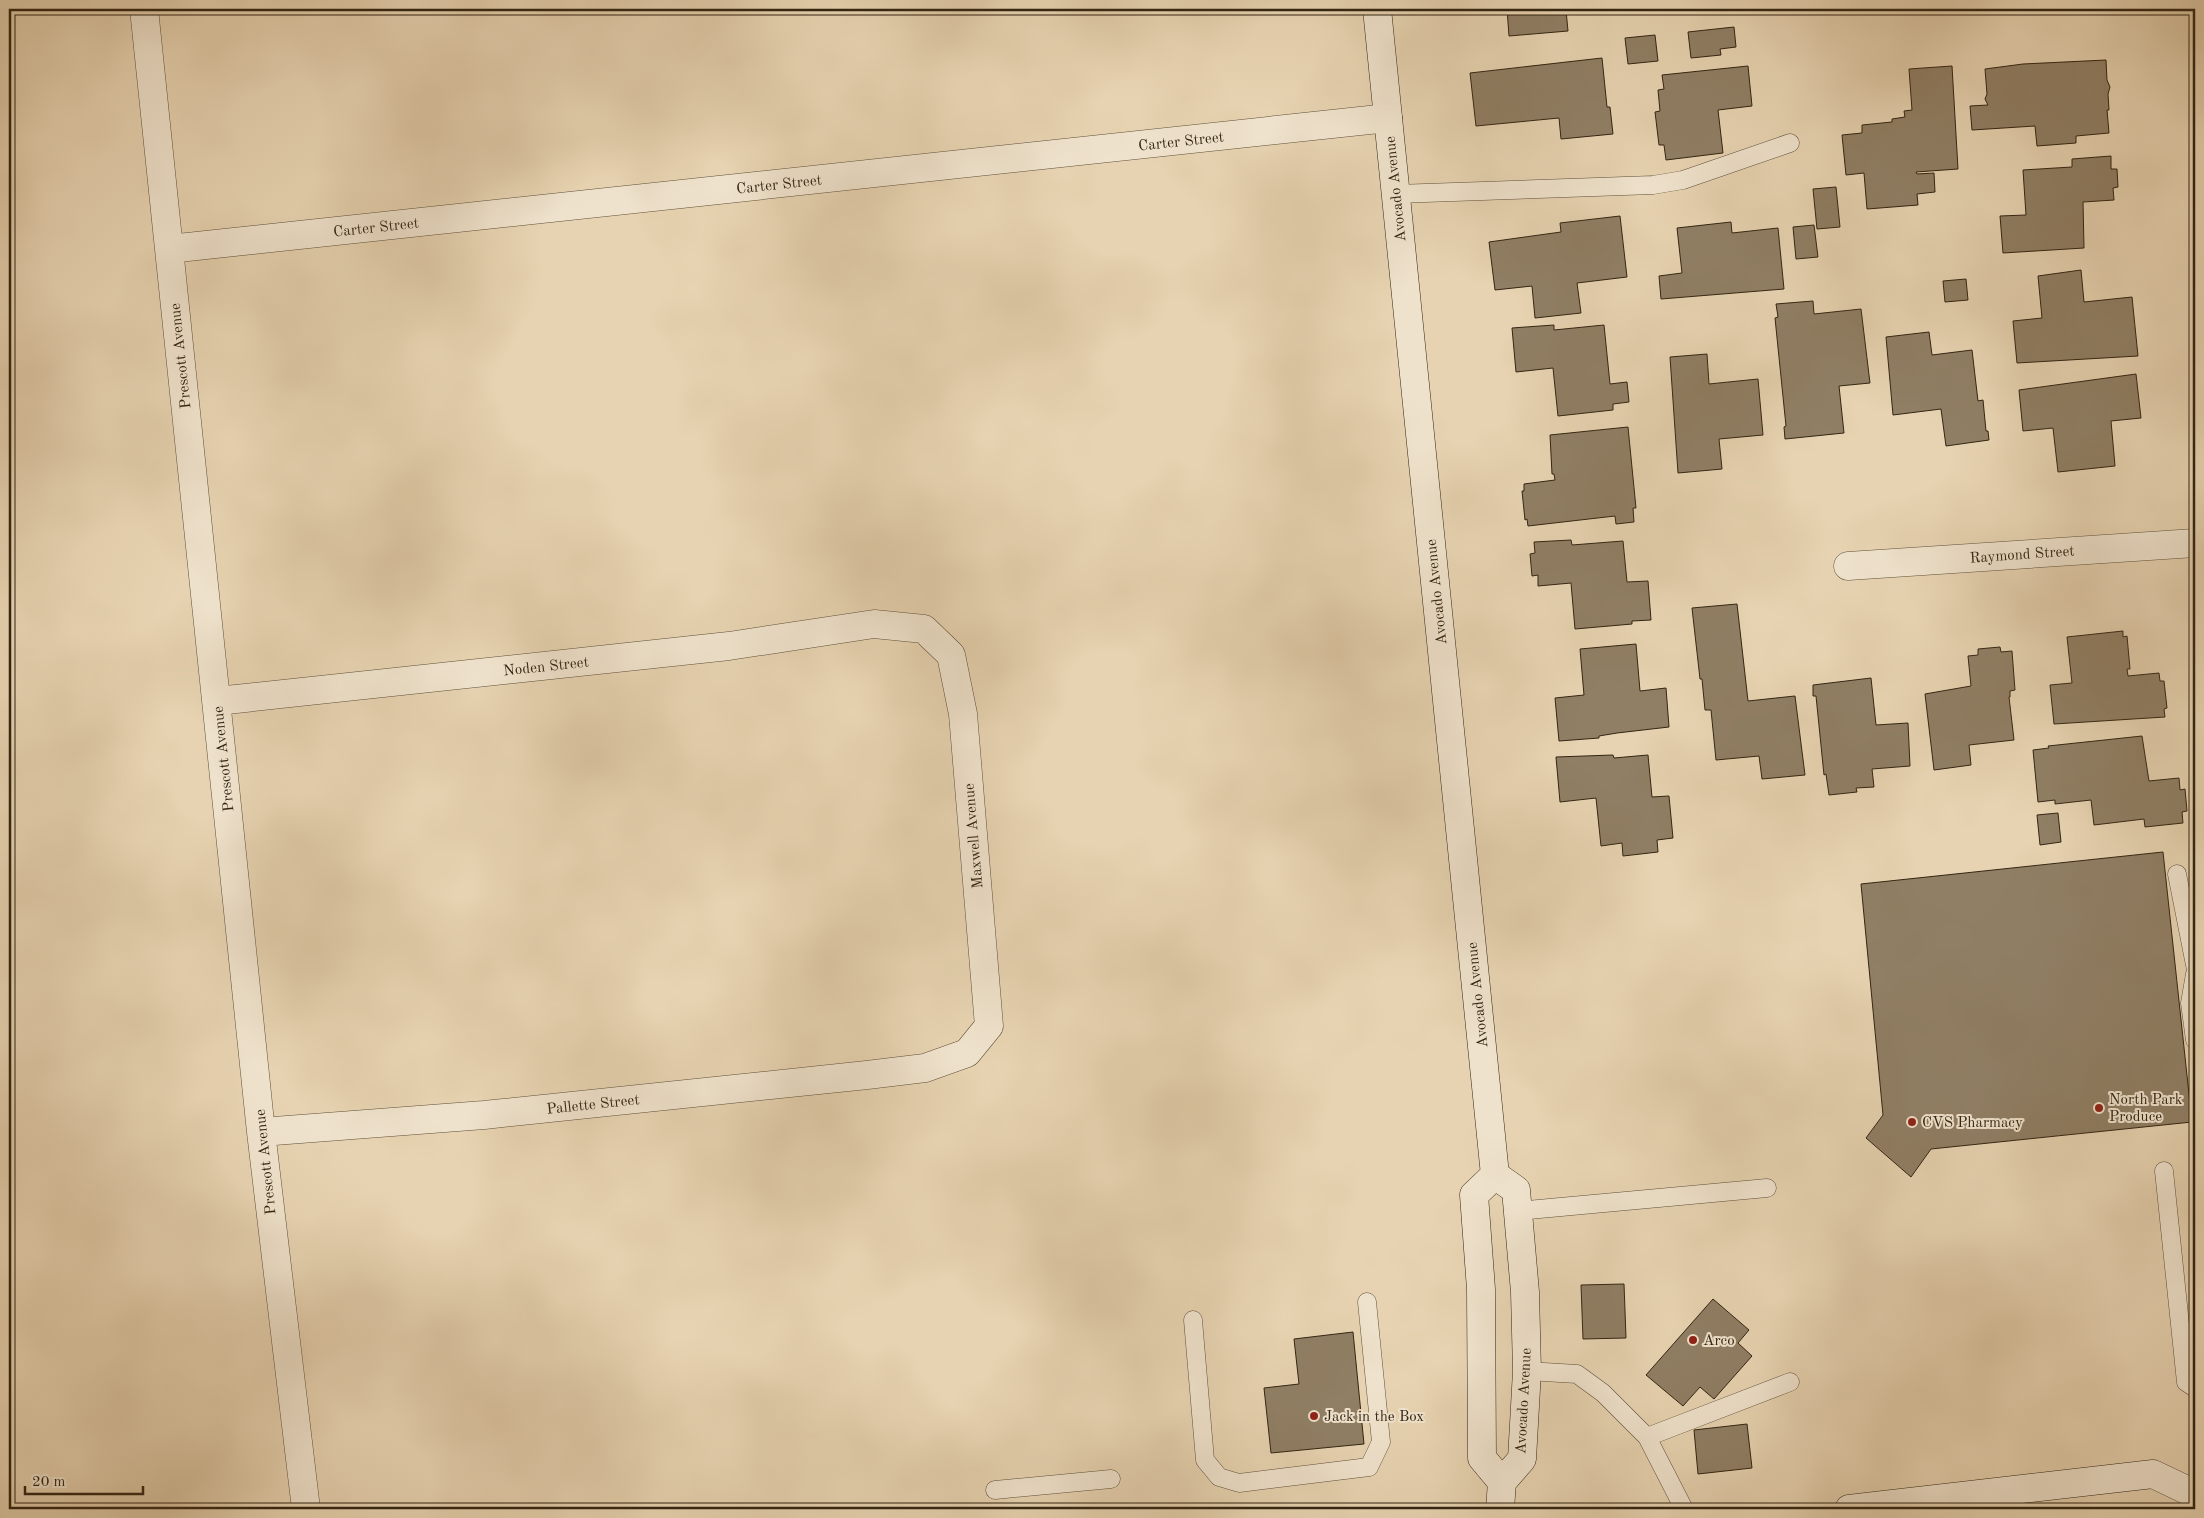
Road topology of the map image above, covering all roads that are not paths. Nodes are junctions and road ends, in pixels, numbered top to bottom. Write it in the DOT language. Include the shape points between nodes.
graph roads {
  1 [pos="144,9"];
  2 [pos="1377,9"];
  3 [pos="1388,118"];
  4 [pos="1790,143"];
  5 [pos="1396,194"];
  6 [pos="169,249"];
  7 [pos="2195,543"];
  8 [pos="1848,566"];
  9 [pos="874,624"];
  10 [pos="217,701"];
  11 [pos="2177,874"];
  12 [pos="2195,965"];
  13 [pos="2195,974"];
  14 [pos="2195,1040"];
  15 [pos="926,1068"];
  16 [pos="261,1132"];
  17 [pos="2164,1171"];
  18 [pos="1495,1175"];
  19 [pos="1767,1188"];
  20 [pos="1517,1210"];
  21 [pos="1366,1302"];
  22 [pos="1193,1320"];
  23 [pos="1527,1371"];
  24 [pos="1790,1382"];
  25 [pos="2195,1388"];
  26 [pos="1647,1437"];
  27 [pos="1111,1479"];
  28 [pos="1502,1482"];
  29 [pos="995,1490"];
  30 [pos="2195,1494"];
  31 [pos="306,1509"];
  32 [pos="1500,1509"];
  33 [pos="1684,1509"];
  34 [pos="1849,1509"];
  1 -- 6 [label="street, Prescott Avenue"];
  2 -- 3 [label="street, Avocado Avenue"];
  3 -- 5 [label="street, Avocado Avenue"];
  3 -- 6 [label="street, Carter Street"];
  4 -- 5 [label="lane" via="1683,180 1653,185"];
  5 -- 18 [label="street, Avocado Avenue"];
  6 -- 10 [label="street, Prescott Avenue"];
  7 -- 8 [label="street, Raymond Street"];
  9 -- 10 [label="street, Noden Street" via="738,645"];
  9 -- 15 [label="street, Maxwell Avenue" via="924,629 951,656 963,714 989,1026 967,1054"];
  10 -- 16 [label="street, Prescott Avenue"];
  11 -- 12 [label="lane"];
  13 -- 14 [label="lane" via="2190,1003"];
  15 -- 16 [label="street, Pallette Street" via="484,1115"];
  16 -- 31 [label="street, Prescott Avenue"];
  17 -- 25 [label="lane" via="2186,1382"];
  18 -- 20 [label="street, Avocado Avenue" via="1516,1190"];
  18 -- 28 [label="street" via="1474,1195 1481,1289 1482,1458"];
  19 -- 20 [label="lane"];
  20 -- 23 [label="street, Avocado Avenue" via="1525,1292"];
  21 -- 22 [label="lane" via="1381,1442 1369,1467 1239,1483 1219,1476 1205,1460"];
  23 -- 26 [label="lane" via="1577,1374 1603,1393"];
  23 -- 28 [label="street, Avocado Avenue" via="1522,1459"];
  24 -- 26 [label="lane"];
  26 -- 33 [label="lane"];
  27 -- 29 [label="lane"];
  28 -- 32 [label="street"];
  30 -- 34 [label="street" via="2153,1474"];
}
